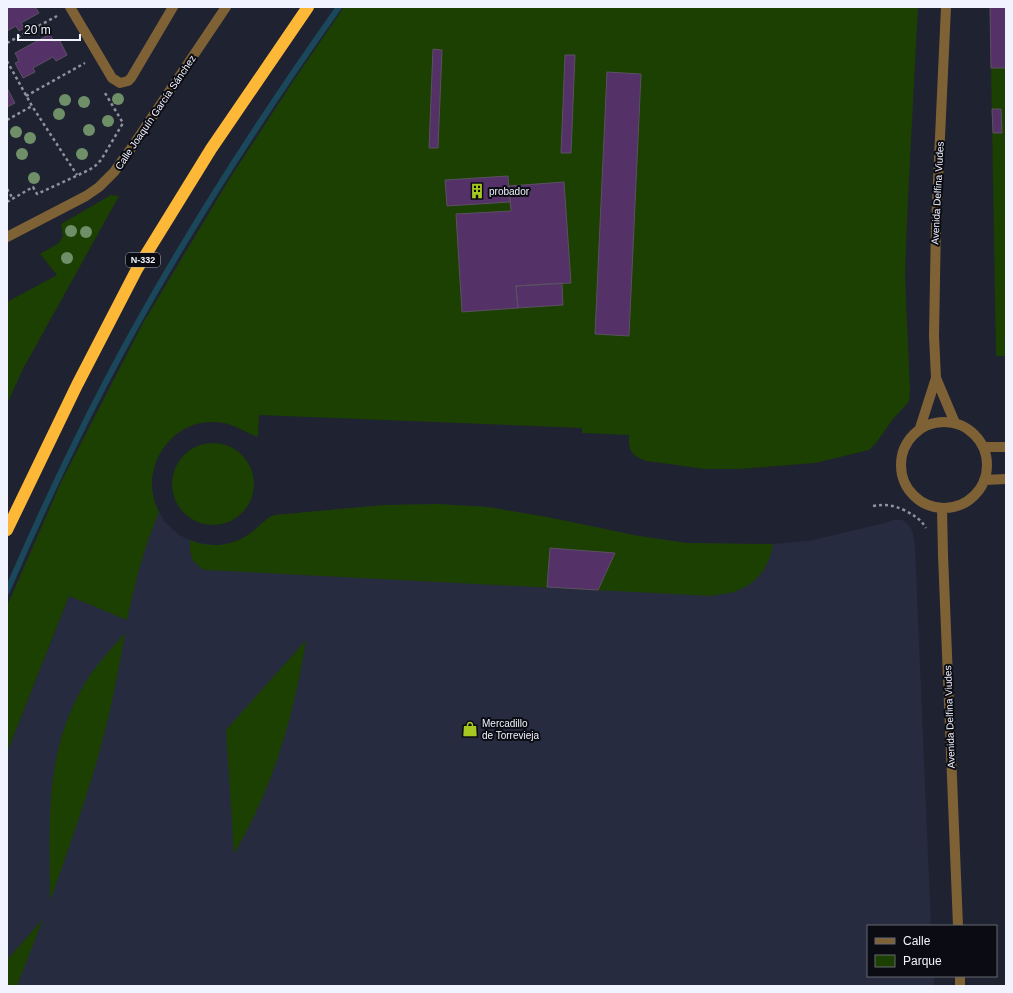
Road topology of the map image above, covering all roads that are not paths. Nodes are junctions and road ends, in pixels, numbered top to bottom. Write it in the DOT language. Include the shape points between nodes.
graph roads {
  1 [pos="70,7"];
  2 [pos="173,7"];
  3 [pos="226,7"];
  4 [pos="308,7"];
  5 [pos="946,7"];
  6 [pos="7,237"];
  7 [pos="936,378"];
  8 [pos="955,423"];
  9 [pos="920,428"];
  10 [pos="984,447"];
  11 [pos="1006,448"];
  12 [pos="1006,478"];
  13 [pos="984,480"];
  14 [pos="942,509"];
  15 [pos="7,530"];
  16 [pos="958,925"];
  1 -- 2 [label="street" via="112,78 124,83 131,78"];
  3 -- 6 [label="street, Calle Joaquín García Sánchez" via="114,172 86,196"];
  4 -- 15 [label="highway, N-332" via="211,149 137,269"];
  5 -- 7 [label="street, Avenida Delfina Viudes" via="936,224"];
  7 -- 8 [label="street, Avenida Delfina Viudes"];
  7 -- 9 [label="street, Avenida Delfina Viudes"];
  8 -- 9 [label="street" via="937,422"];
  8 -- 10 [label="street" via="972,432"];
  9 -- 14 [label="street" via="905,444 901,455 902,479 918,500"];
  10 -- 11 [label="street"];
  10 -- 13 [label="street" via="987,470"];
  12 -- 13 [label="street"];
  13 -- 14 [label="street" via="981,488 968,501 960,506"];
  14 -- 16 [label="street, Avenida Delfina Viudes"];
}
